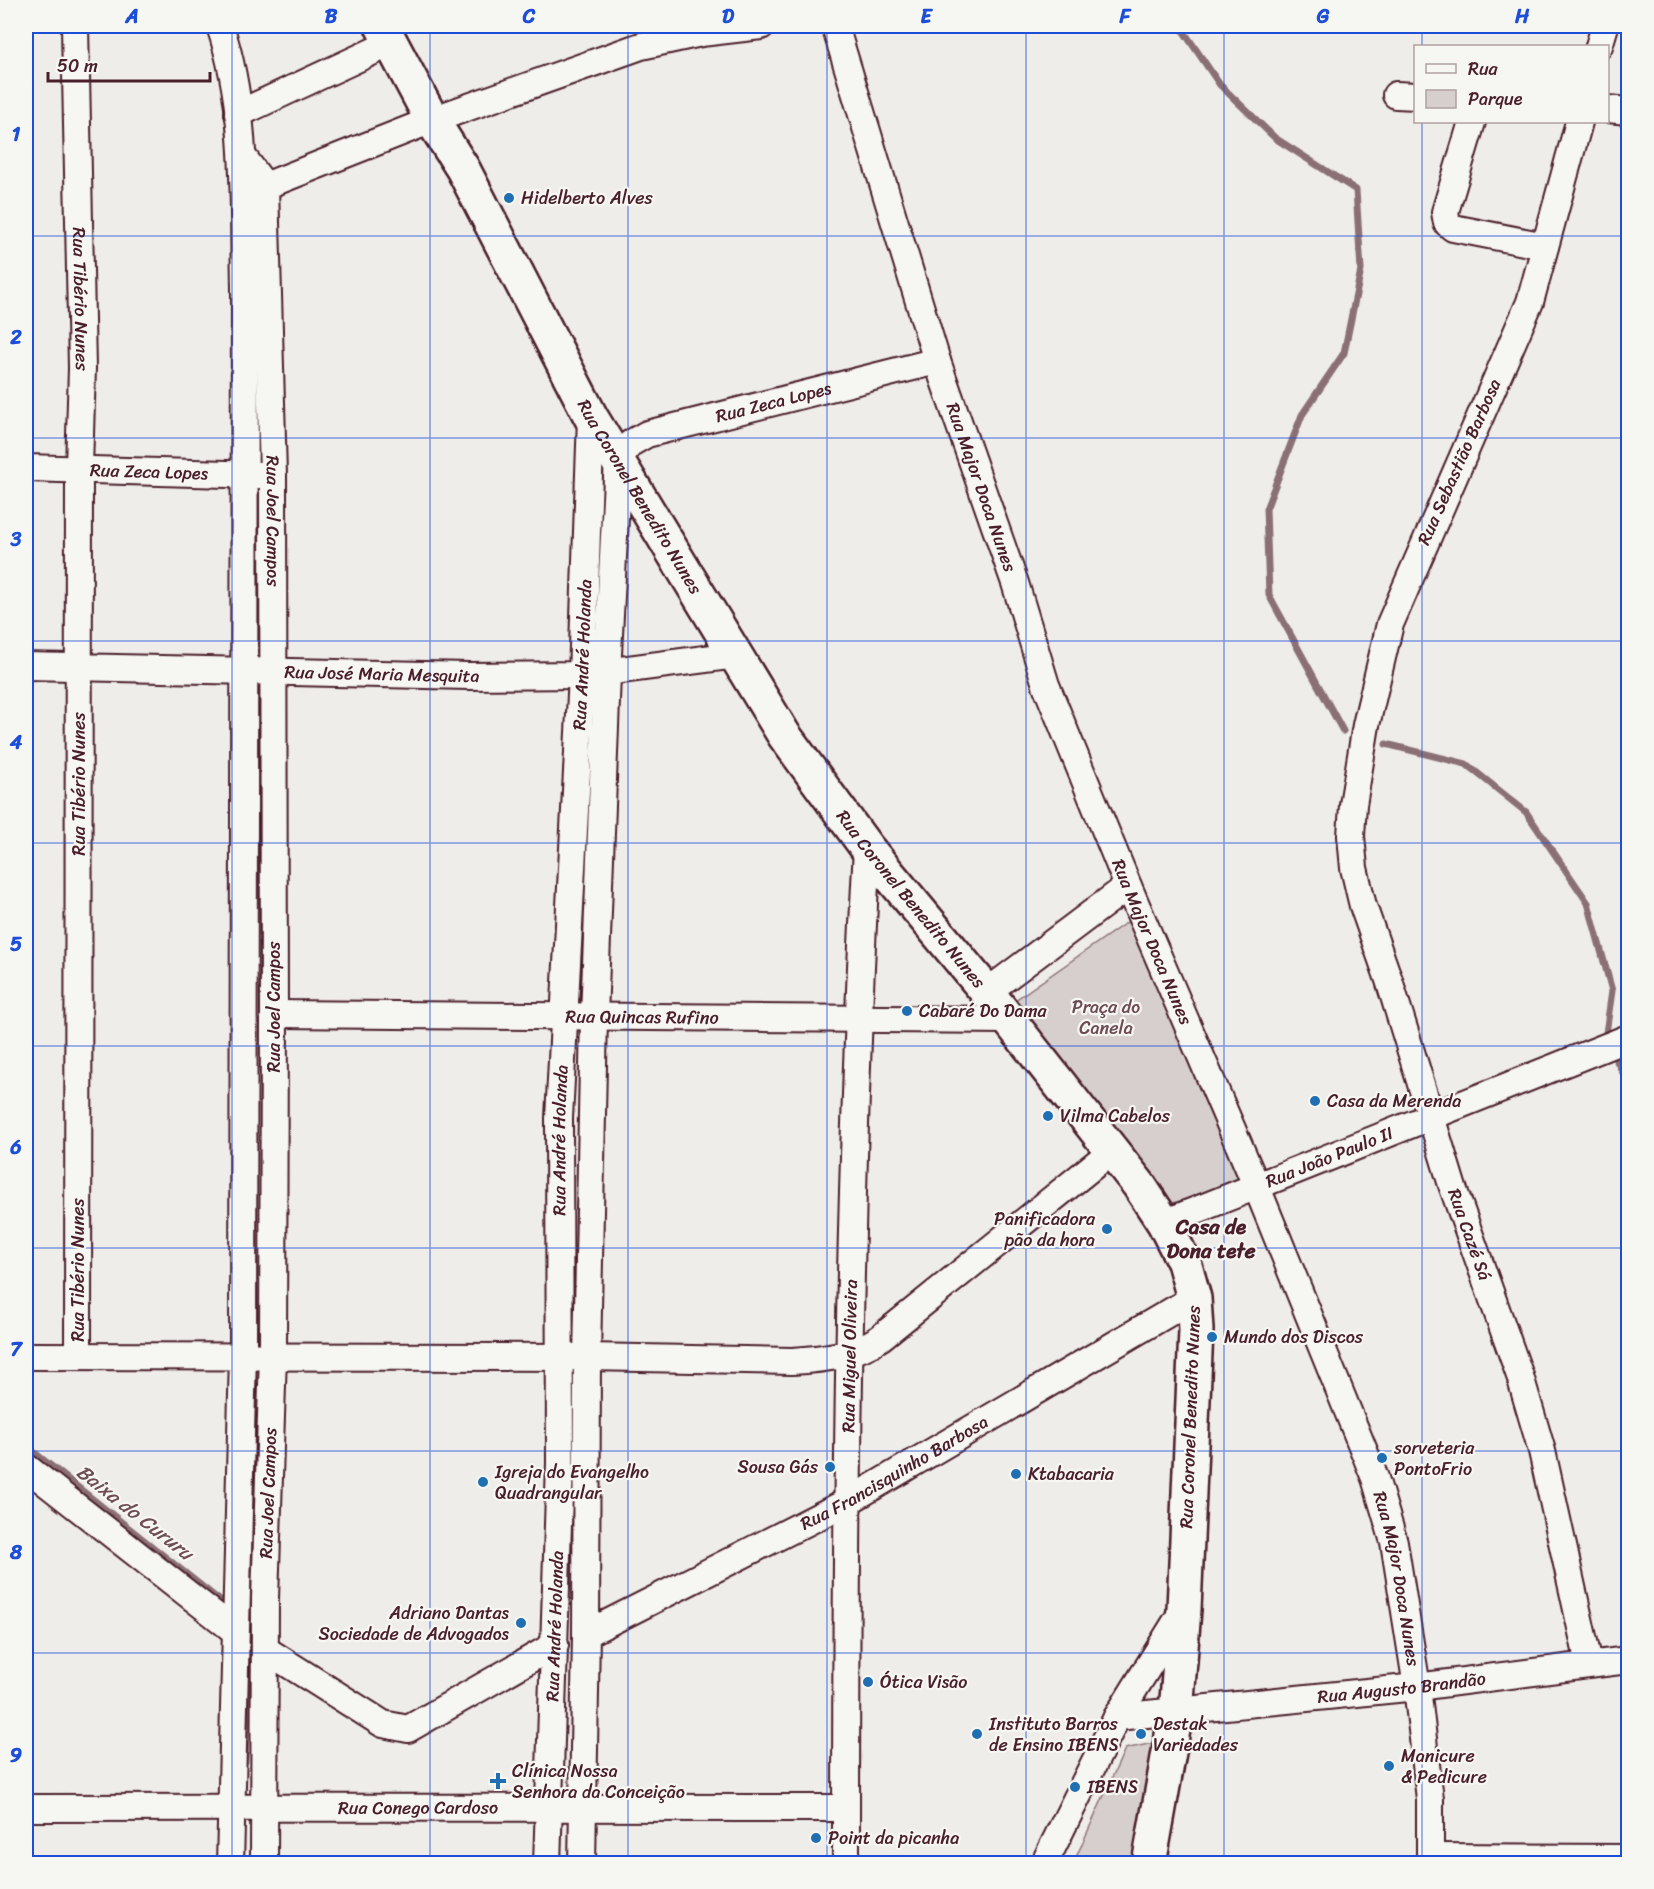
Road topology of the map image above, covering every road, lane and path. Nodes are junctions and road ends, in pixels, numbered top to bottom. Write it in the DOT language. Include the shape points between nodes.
graph roads {
  1 [pos="75,26"];
  2 [pos="220,26"];
  3 [pos="761,26"];
  4 [pos="835,26"];
  5 [pos="1605,26"];
  6 [pos="386,34"];
  7 [pos="1599,45"];
  8 [pos="1609,109"];
  9 [pos="1629,111"];
  10 [pos="238,114"];
  11 [pos="432,120"];
  12 [pos="1472,123"];
  13 [pos="1579,123"];
  14 [pos="254,188"];
  15 [pos="1545,246"];
  16 [pos="938,361"];
  17 [pos="591,417"];
  18 [pos="618,459"];
  19 [pos="26,468"];
  20 [pos="79,468"];
  21 [pos="245,475"];
  22 [pos="273,475"];
  23 [pos="736,655"];
  24 [pos="26,666"];
  25 [pos="79,666"];
  26 [pos="246,670"];
  27 [pos="272,671"];
  28 [pos="594,674"];
  29 [pos="1353,805"];
  30 [pos="867,848"];
  31 [pos="1128,886"];
  32 [pos="987,992"];
  33 [pos="274,1014"];
  34 [pos="563,1017"];
  35 [pos="594,1017"];
  36 [pos="858,1019"];
  37 [pos="1009,1020"];
  38 [pos="1629,1038"];
  39 [pos="1431,1117"];
  40 [pos="1113,1150"];
  41 [pos="1256,1185"];
  42 [pos="1164,1223"];
  43 [pos="1194,1298"];
  44 [pos="850,1353"];
  45 [pos="78,1354"];
  46 [pos="243,1355"];
  47 [pos="273,1355"];
  48 [pos="26,1356"];
  49 [pos="561,1357"];
  50 [pos="587,1357"];
  51 [pos="26,1467"];
  52 [pos="848,1502"];
  53 [pos="236,1592"];
  54 [pos="265,1599"];
  55 [pos="1184,1609"];
  56 [pos="235,1631"];
  57 [pos="586,1634"];
  58 [pos="555,1645"];
  59 [pos="266,1650"];
  60 [pos="1629,1660"];
  61 [pos="1588,1664"];
  62 [pos="1417,1688"];
  63 [pos="1176,1713"];
  64 [pos="1117,1717"];
  65 [pos="549,1806"];
  66 [pos="583,1806"];
  67 [pos="26,1808"];
  68 [pos="846,1808"];
  69 [pos="233,1809"];
  70 [pos="265,1809"];
  71 [pos="1629,1858"];
  72 [pos="1430,1860"];
  73 [pos="230,1863"];
  74 [pos="264,1863"];
  75 [pos="547,1863"];
  76 [pos="582,1863"];
  77 [pos="846,1863"];
  78 [pos="1044,1863"];
  79 [pos="1149,1863"];
  1 -- 20 [label="street, Rua Tibério Nunes" via="82,368"];
  2 -- 10 [label="street" via="229,51"];
  3 -- 11 [label="street" via="641,46"];
  4 -- 16 [label="street, Rua Major Doca Nunes"];
  5 -- 7 [label="street"];
  6 -- 10 [label="street"];
  6 -- 11 [label="street, Rua Coronel Benedito Nunes"];
  8 -- 9 [label="street"];
  10 -- 14 [label="street" via="243,158"];
  11 -- 14 [label="street"];
  11 -- 17 [label="street, Rua Coronel Benedito Nunes" via="463,169"];
  12 -- 15 [label="street" via="1445,212 1447,223 1453,228"];
  13 -- 15 [label="street, Rua Sebastião Barbosa"];
  14 -- 21 [label="street, Rua Joel Campos"];
  14 -- 22 [label="street, Rua Joel Campos"];
  15 -- 29 [label="street, Rua Sebastião Barbosa" via="1530,302 1390,624 1366,725"];
  16 -- 18 [label="street, Rua Zeca Lopes" via="647,434 631,442"];
  16 -- 31 [label="street, Rua Major Doca Nunes" via="1046,685"];
  17 -- 18 [label="street, Rua Coronel Benedito Nunes"];
  17 -- 28 [label="street, Rua André Holanda"];
  18 -- 23 [label="street, Rua Coronel Benedito Nunes"];
  18 -- 28 [label="street, Rua André Holanda"];
  19 -- 20 [label="street, Rua Zeca Lopes"];
  20 -- 21 [label="street, Rua Zeca Lopes"];
  20 -- 25 [label="street, Rua Tibério Nunes"];
  21 -- 22 [label="street, Rua Zeca Lopes"];
  21 -- 26 [label="street, Rua Joel Campos"];
  22 -- 27 [label="street, Rua Joel Campos"];
  23 -- 28 [label="street, Rua José Maria Mesquita"];
  23 -- 30 [label="street, Rua Coronel Benedito Nunes" via="784,735"];
  24 -- 25 [label="street, Rua José Maria Mesquita"];
  25 -- 26 [label="street, Rua José Maria Mesquita"];
  25 -- 45 [label="street, Rua Tibério Nunes"];
  26 -- 27 [label="street, Rua José Maria Mesquita"];
  26 -- 46 [label="street, Rua Joel Campos"];
  27 -- 28 [label="street, Rua José Maria Mesquita" via="469,676"];
  27 -- 33 [label="street, Rua Joel Campos"];
  28 -- 34 [label="street, Rua André Holanda"];
  28 -- 35 [label="street, Rua André Holanda"];
  29 -- 39 [label="street, Rua Cazé Sá" via="1352,847 1363,906"];
  30 -- 32 [label="street, Rua Coronel Benedito Nunes"];
  30 -- 36 [label="street, Rua Miguel Oliveira"];
  31 -- 32 [label="street"];
  31 -- 41 [label="street, Rua Major Doca Nunes"];
  32 -- 37 [label="street, Rua Coronel Benedito Nunes"];
  33 -- 34 [label="street, Rua Quincas Rufino"];
  33 -- 47 [label="street, Rua Joel Campos"];
  34 -- 35 [label="street, Rua Quincas Rufino"];
  34 -- 49 [label="street, Rua André Holanda" via="559,1118"];
  35 -- 36 [label="street, Rua Quincas Rufino"];
  35 -- 50 [label="street, Rua André Holanda"];
  36 -- 37 [label="street, Rua Quincas Rufino"];
  36 -- 44 [label="street, Rua Miguel Oliveira"];
  37 -- 40 [label="street, Rua Coronel Benedito Nunes"];
  38 -- 39 [label="street, Rua João Paulo II"];
  39 -- 41 [label="street, Rua João Paulo II"];
  39 -- 61 [label="street, Rua Cazé Sá" via="1539,1440"];
  40 -- 42 [label="street, Rua Coronel Benedito Nunes"];
  40 -- 44 [label="street" via="880,1338"];
  41 -- 42 [label="street, Rua João Paulo II"];
  41 -- 62 [label="street, Rua Major Doca Nunes" via="1375,1478 1394,1542"];
  42 -- 43 [label="street, Rua Coronel Benedito Nunes" via="1184,1262"];
  43 -- 52 [label="street, Rua Francisquinho Barbosa"];
  43 -- 55 [label="street, Rua Coronel Benedito Nunes" via="1196,1330"];
  44 -- 50 [label="street" via="792,1361"];
  44 -- 52 [label="street, Rua Miguel Oliveira"];
  45 -- 46 [label="street"];
  45 -- 48 [label="street"];
  46 -- 47 [label="street"];
  46 -- 53 [label="street, Rua Joel Campos"];
  47 -- 49 [label="street"];
  47 -- 54 [label="street, Rua Joel Campos"];
  49 -- 50 [label="street"];
  49 -- 58 [label="street, Rua André Holanda"];
  50 -- 57 [label="street, Rua André Holanda"];
  51 -- 56 [label="street"];
  52 -- 57 [label="street, Rua Francisquinho Barbosa"];
  52 -- 68 [label="street, Rua Miguel Oliveira"];
  53 -- 54 [label="street"];
  53 -- 56 [label="street, Rua Joel Campos"];
  54 -- 59 [label="street, Rua Joel Campos"];
  55 -- 63 [label="street"];
  55 -- 64 [label="street, Rua Coronel Benedito Nunes"];
  56 -- 69 [label="street, Rua Joel Campos"];
  57 -- 66 [label="street, Rua André Holanda"];
  58 -- 59 [label="street" via="408,1729 383,1725"];
  58 -- 65 [label="street, Rua André Holanda"];
  59 -- 70 [label="street, Rua Joel Campos"];
  60 -- 61 [label="street, Rua Augusto Brandão"];
  61 -- 62 [label="street, Rua Augusto Brandão"];
  62 -- 63 [label="street, Rua Augusto Brandão"];
  62 -- 72 [label="street, Rua Major Doca Nunes" via="1430,1799"];
  63 -- 64 [label="street, Rua Augusto Brandão"];
  63 -- 79 [label="street"];
  64 -- 78 [label="street, Rua Coronel Benedito Nunes"];
  65 -- 66 [label="street, Rua Conego Cardoso"];
  65 -- 70 [label="street, Rua Conego Cardoso"];
  65 -- 75 [label="street, Rua André Holanda"];
  66 -- 68 [label="street, Rua Conego Cardoso"];
  66 -- 76 [label="street, Rua André Holanda"];
  67 -- 69 [label="street, Rua Conego Cardoso"];
  68 -- 77 [label="street, Rua Miguel Oliveira"];
  69 -- 70 [label="street, Rua Conego Cardoso"];
  69 -- 73 [label="street, Rua Joel Campos"];
  70 -- 74 [label="street, Rua Joel Campos"];
  71 -- 72 [label="street"];
}
